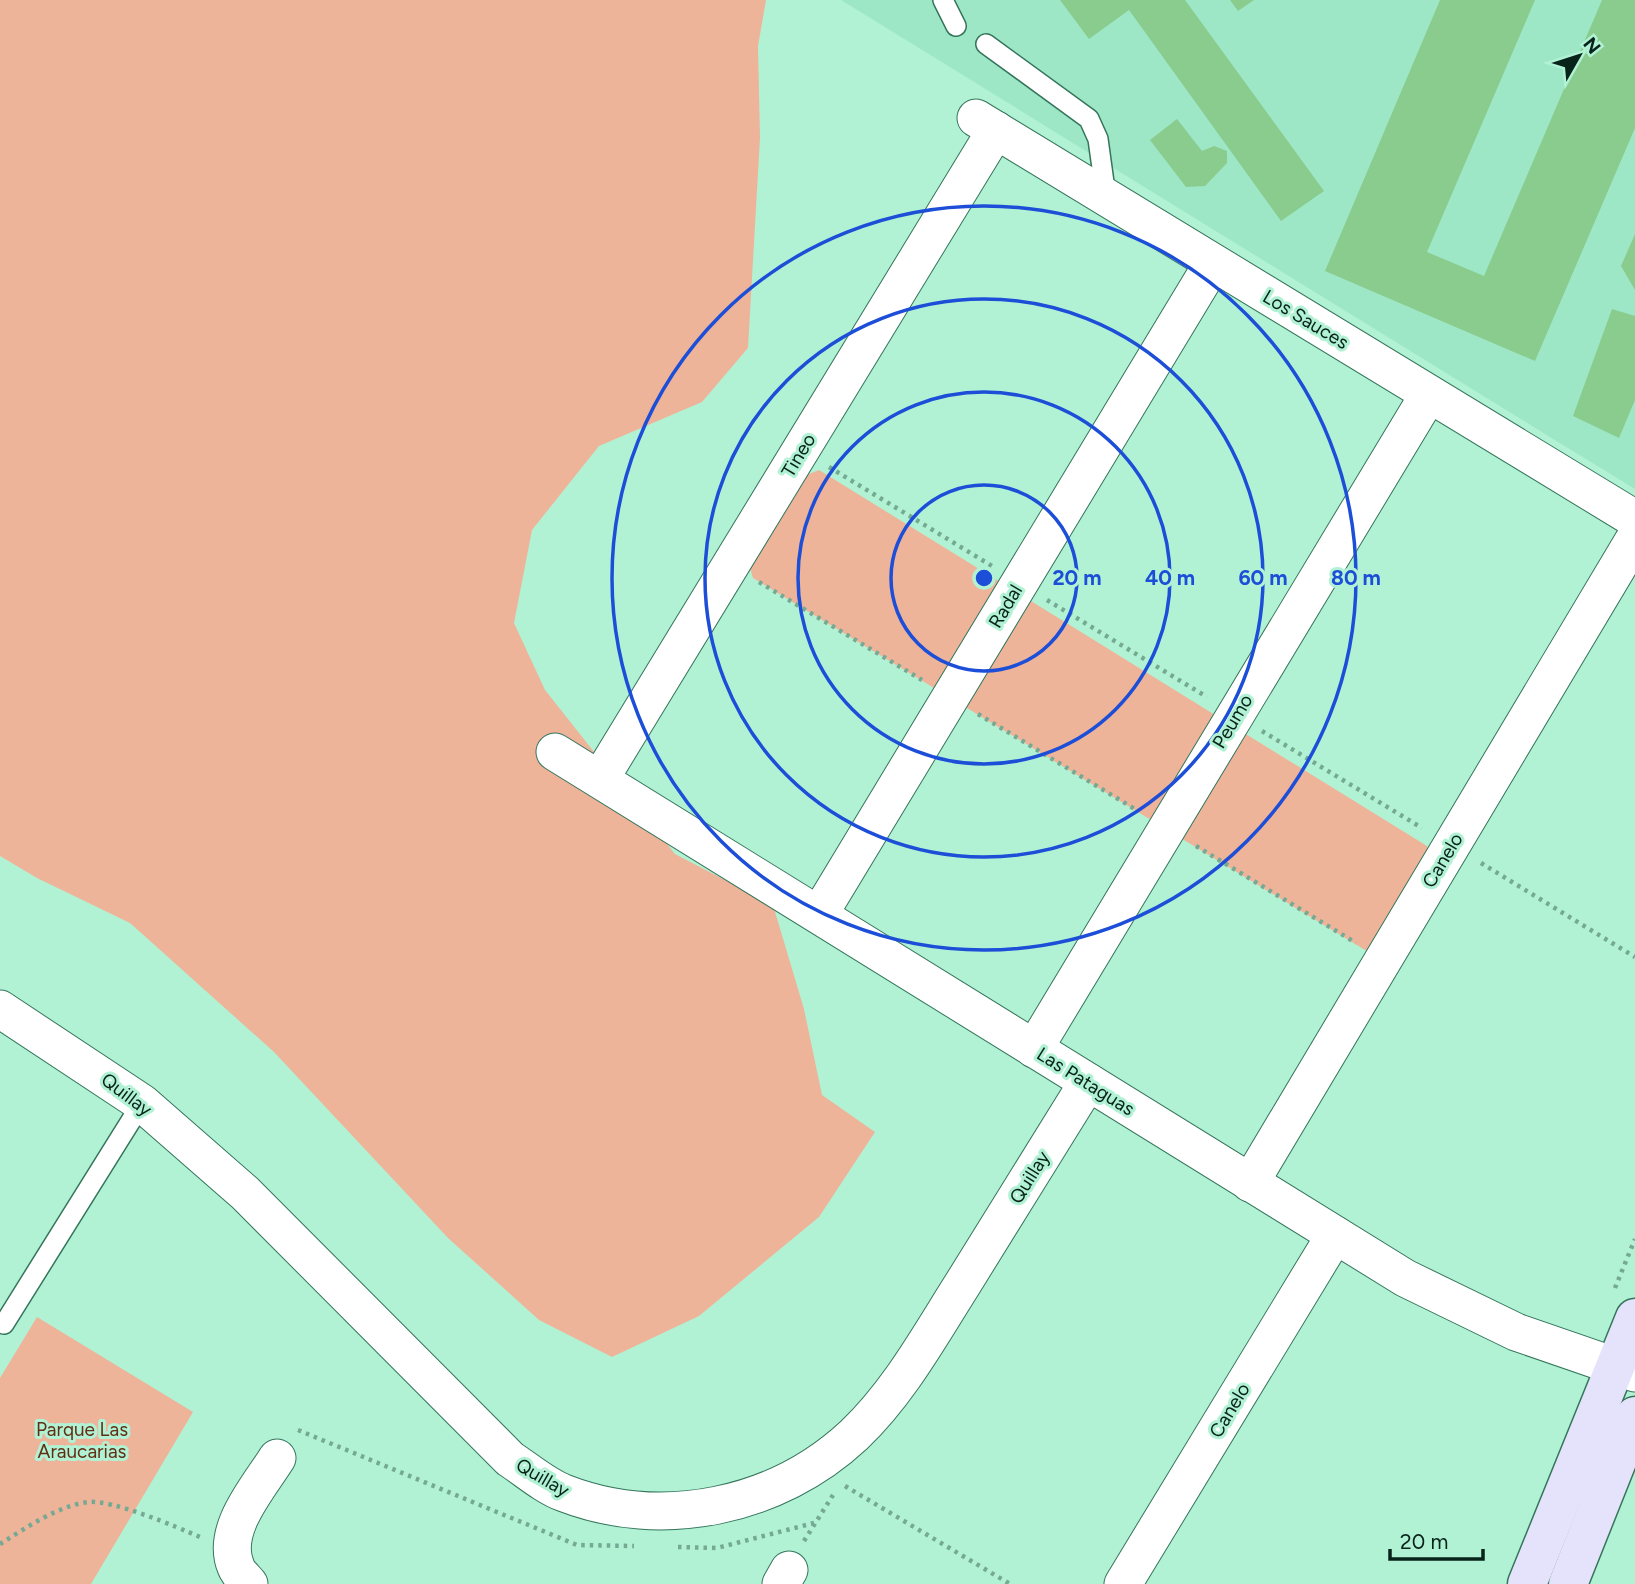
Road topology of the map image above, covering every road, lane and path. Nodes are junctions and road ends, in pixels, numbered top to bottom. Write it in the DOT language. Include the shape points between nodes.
graph roads {
  1 [pos="943,0"];
  2 [pos="956,26"];
  3 [pos="986,44"];
  4 [pos="986,124"];
  5 [pos="1106,197"];
  6 [pos="1213,262"];
  7 [pos="1429,394"];
  8 [pos="1635,519"];
  9 [pos="1635,538"];
  10 [pos="731,565"];
  11 [pos="950,697"];
  12 [pos="555,752"];
  13 [pos="600,779"];
  14 [pos="1167,828"];
  15 [pos="820,914"];
  16 [pos="1383,959"];
  17 [pos="0,1009"];
  18 [pos="1034,1049"];
  19 [pos="1088,1082"];
  20 [pos="142,1103"];
  21 [pos="1250,1183"];
  22 [pos="1335,1235"];
  23 [pos="1635,1318"];
  24 [pos="4,1324"];
  25 [pos="1625,1370"];
  26 [pos="1635,1416"];
  27 [pos="277,1458"];
  28 [pos="841,1484"];
  29 [pos="834,1494"];
  30 [pos="814,1523"];
  31 [pos="0,1544"];
  32 [pos="233,1552"];
  33 [pos="249,1584"];
  34 [pos="1010,1584"];
  35 [pos="1123,1584"];
  36 [pos="1527,1584"];
  37 [pos="1567,1584"];
  1 -- 2 [label="lane"];
  3 -- 5 [label="lane" via="1089,119 1098,139"];
  4 -- 5 [label="street, Los Sauces"];
  4 -- 10 [label="street, Tineo"];
  5 -- 6 [label="street, Los Sauces"];
  6 -- 7 [label="street, Los Sauces"];
  6 -- 11 [label="street, Radal"];
  7 -- 8 [label="street, Los Sauces"];
  7 -- 14 [label="street, Peumo"];
  9 -- 16 [label="street, Canelo"];
  10 -- 11 [label="path"];
  10 -- 13 [label="street, Tineo"];
  11 -- 14 [label="path"];
  11 -- 15 [label="street, Radal"];
  12 -- 13 [label="street, Las Pataguas"];
  13 -- 15 [label="street, Las Pataguas"];
  14 -- 16 [label="path"];
  14 -- 18 [label="street, Peumo"];
  15 -- 18 [label="street, Las Pataguas"];
  16 -- 21 [label="street, Canelo"];
  17 -- 20 [label="street, Quillay"];
  18 -- 19 [label="street, Las Pataguas"];
  19 -- 20 [label="street, Quillay" via="907,1373 853,1435 813,1468 775,1486 734,1502 666,1513 613,1508 561,1492 510,1459 246,1192"];
  19 -- 21 [label="street, Las Pataguas"];
  20 -- 24 [label="lane"];
  21 -- 22 [label="street, Las Pataguas"];
  22 -- 25 [label="street, Las Pataguas" via="1469,1311"];
  22 -- 35 [label="street, Canelo"];
  23 -- 25 [label="main road"];
  25 -- 36 [label="main road"];
  26 -- 37 [label="main road"];
  27 -- 32 [label="street" via="245,1508"];
  28 -- 34 [label="path"];
  29 -- 30 [label="path"];
  31 -- 32 [label="path" via="64,1509 90,1502 156,1518"];
  32 -- 33 [label="street" via="236,1567"];
}
